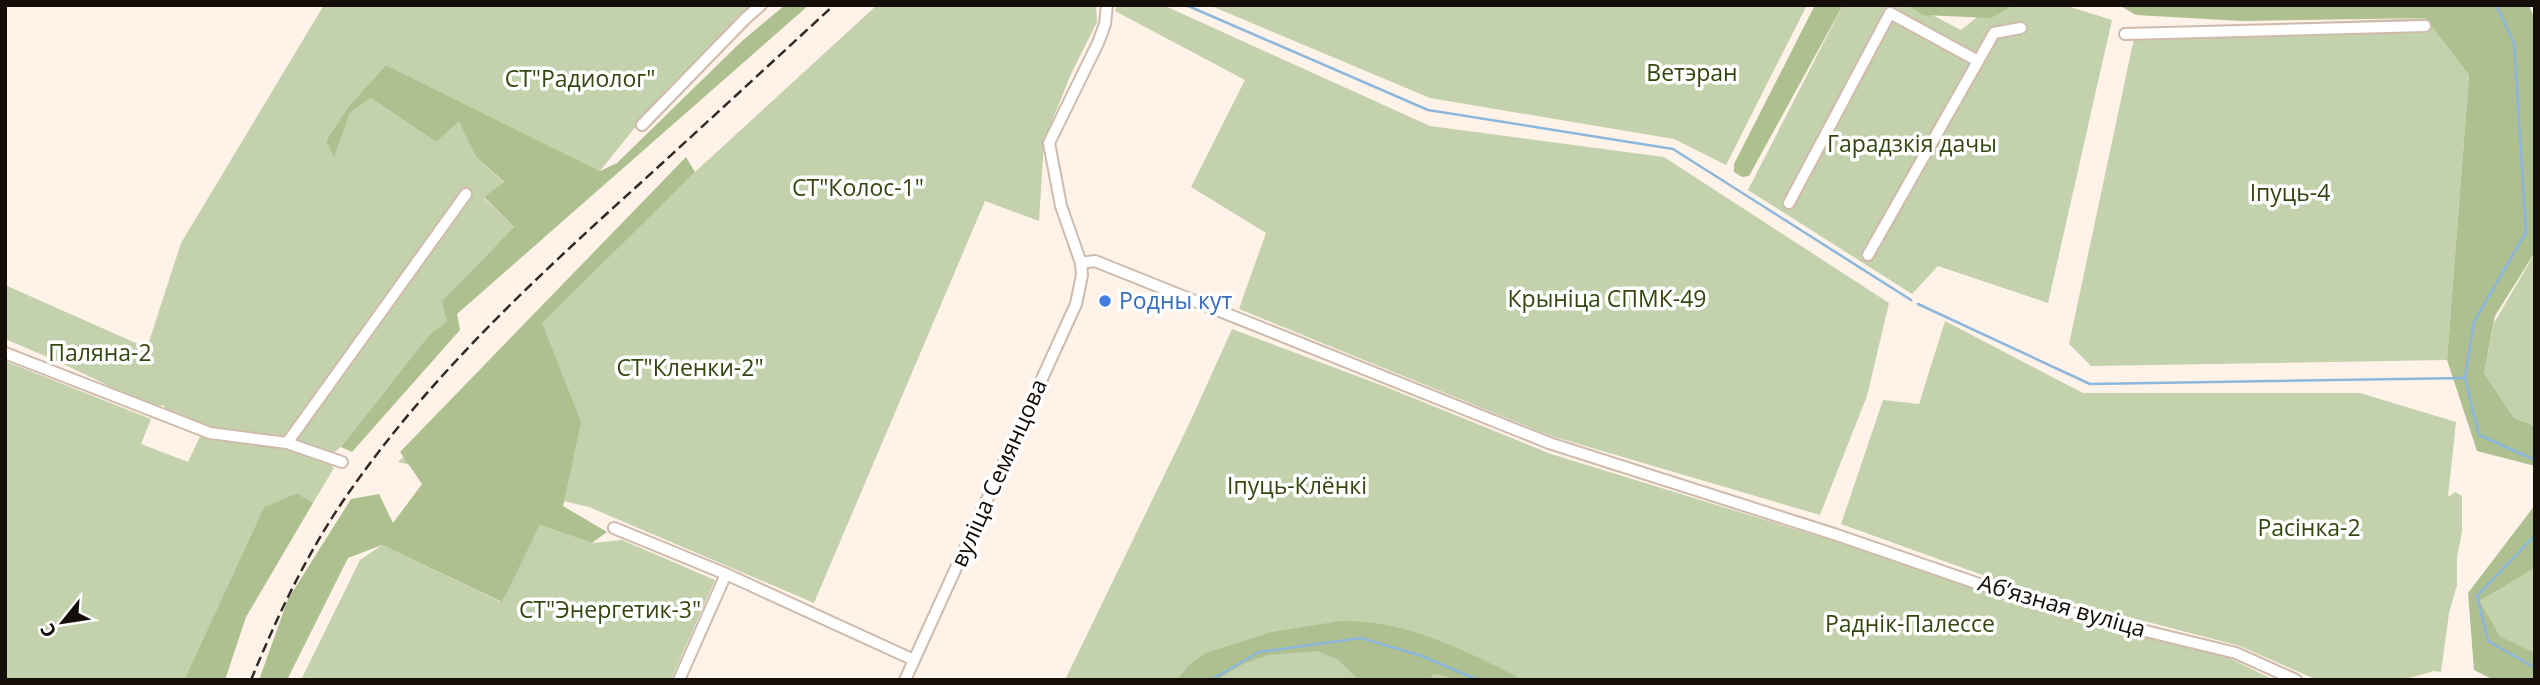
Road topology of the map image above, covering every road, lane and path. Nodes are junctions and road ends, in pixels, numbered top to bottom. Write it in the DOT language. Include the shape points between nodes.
graph roads {
  1 [pos="761,5"];
  2 [pos="1107,5"];
  3 [pos="2425,26"];
  4 [pos="2021,28"];
  5 [pos="2125,34"];
  6 [pos="1978,61"];
  7 [pos="642,125"];
  8 [pos="466,194"];
  9 [pos="1789,204"];
  10 [pos="1868,255"];
  11 [pos="1082,263"];
  12 [pos="5,353"];
  13 [pos="287,443"];
  14 [pos="342,462"];
  15 [pos="614,528"];
  16 [pos="726,574"];
  17 [pos="914,660"];
  18 [pos="679,680"];
  19 [pos="905,680"];
  20 [pos="2295,680"];
  1 -- 7 [label="street"];
  2 -- 11 [label="street, вуліца Семянцова" via="1098,43 1049,143 1061,206"];
  3 -- 5 [label="street"];
  4 -- 6 [label="street" via="1994,33"];
  6 -- 9 [label="street" via="1889,13"];
  6 -- 10 [label="street"];
  8 -- 13 [label="street"];
  11 -- 17 [label="street, вуліца Семянцова" via="1076,304"];
  11 -- 20 [label="street, Абʼязная вуліца" via="1095,261 1549,443 2043,606 2236,653"];
  12 -- 13 [label="street" via="210,433"];
  13 -- 14 [label="street"];
  15 -- 16 [label="street"];
  16 -- 17 [label="street"];
  16 -- 18 [label="street"];
  17 -- 19 [label="street, вуліца Семянцова"];
}
